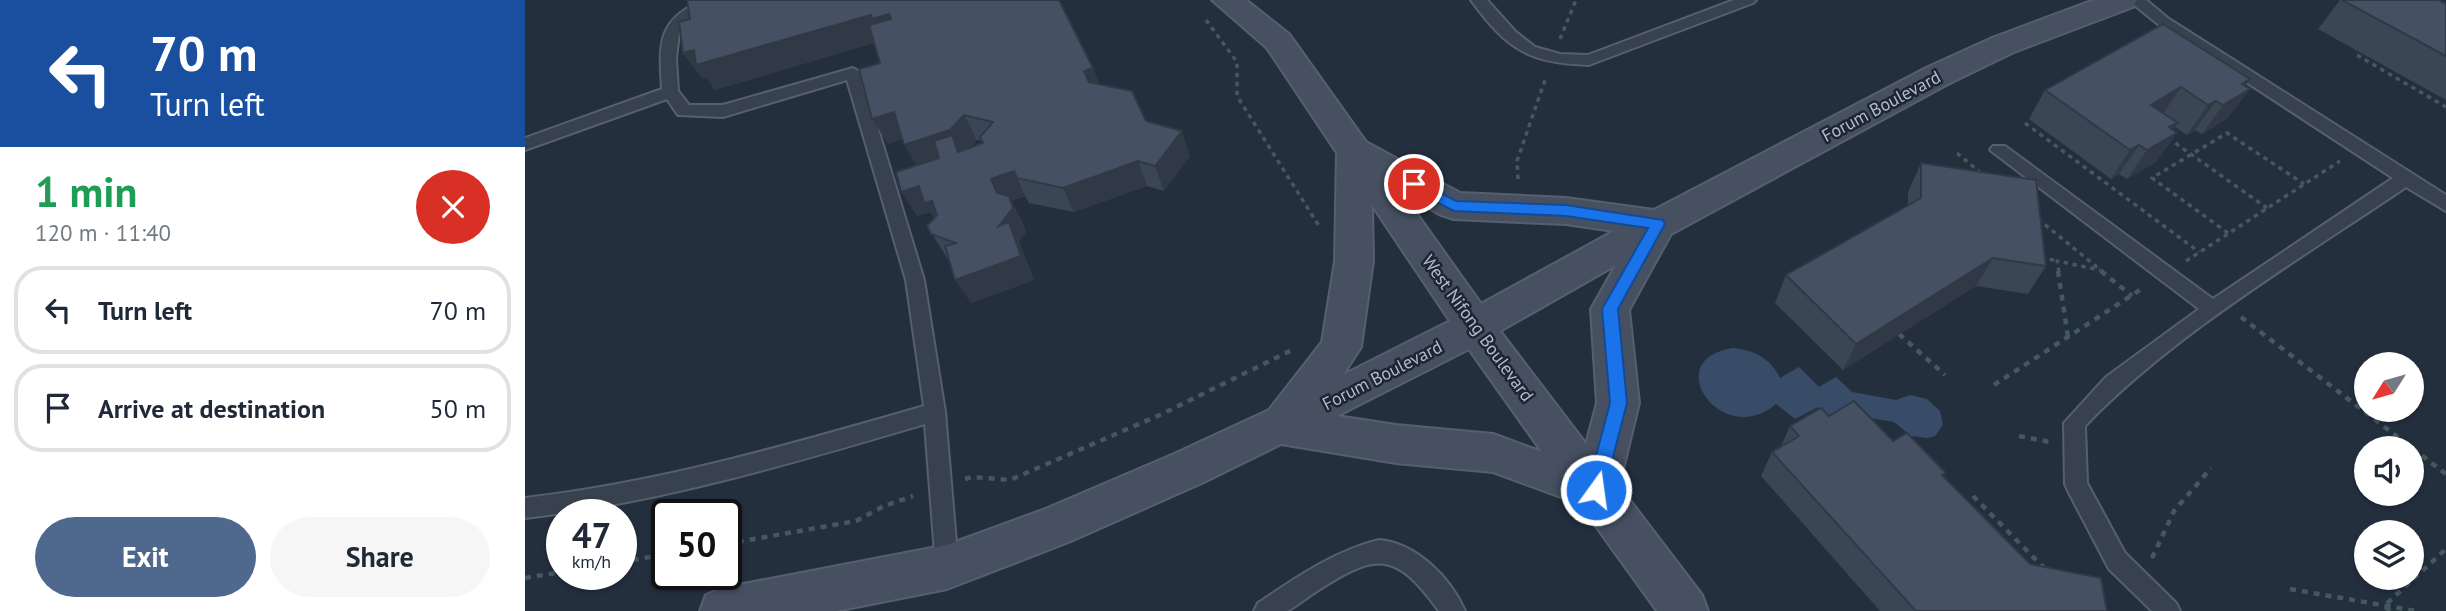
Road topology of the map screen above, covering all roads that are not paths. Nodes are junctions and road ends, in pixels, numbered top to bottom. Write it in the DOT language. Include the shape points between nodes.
graph roads {
  1 [pos="718,0"];
  2 [pos="1273,0"];
  3 [pos="1479,0"];
  4 [pos="1748,0"];
  5 [pos="2122,0"];
  6 [pos="2136,0"];
  7 [pos="1212,5"];
  8 [pos="1278,41"];
  9 [pos="670,92"];
  10 [pos="525,144"];
  11 [pos="1999,150"];
  12 [pos="1354,151"];
  13 [pos="2406,178"];
  14 [pos="2446,204"];
  15 [pos="1658,224"];
  16 [pos="2218,306"];
  17 [pos="1475,327"];
  18 [pos="935,412"];
  19 [pos="1281,426"];
  20 [pos="1596,490"];
  21 [pos="525,508"];
  22 [pos="947,567"];
  23 [pos="1292,604"];
  24 [pos="723,611"];
  25 [pos="1266,611"];
  26 [pos="1453,611"];
  27 [pos="1685,611"];
  28 [pos="2168,611"];
  1 -- 9 [label="lane" via="688,12 670,32"];
  2 -- 8 [label="main road, West Nifong Boulevard"];
  3 -- 4 [label="lane" via="1530,51 1589,60"];
  5 -- 15 [label="main road, Forum Boulevard" via="1948,71"];
  6 -- 13 [label="lane"];
  7 -- 8 [label="main road, West Nifong Boulevard"];
  8 -- 12 [label="main road, West Nifong Boulevard"];
  9 -- 10 [label="lane"];
  9 -- 18 [label="lane" via="684,111 723,111 853,73 915,280"];
  11 -- 16 [label="lane"];
  12 -- 15 [label="main road" via="1454,206 1566,211"];
  12 -- 17 [label="main road, West Nifong Boulevard"];
  12 -- 19 [label="main road" via="1354,261 1341,347"];
  13 -- 14 [label="lane"];
  13 -- 16 [label="lane"];
  15 -- 17 [label="main road, Forum Boulevard"];
  15 -- 20 [label="main road" via="1610,309 1618,403"];
  16 -- 28 [label="lane" via="2113,383 2074,423 2076,484 2117,561"];
  17 -- 19 [label="main road, Forum Boulevard"];
  17 -- 20 [label="main road, West Nifong Boulevard"];
  18 -- 21 [label="lane" via="722,474 575,503"];
  18 -- 22 [label="lane"];
  19 -- 20 [label="main road" via="1493,453"];
  19 -- 22 [label="main road, Forum Boulevard" via="1055,526"];
  20 -- 27 [label="main road, West Nifong Boulevard"];
  22 -- 24 [label="main road, Forum Boulevard"];
  23 -- 25 [label="lane"];
  23 -- 26 [label="lane" via="1353,557 1388,551 1412,563"];
}
